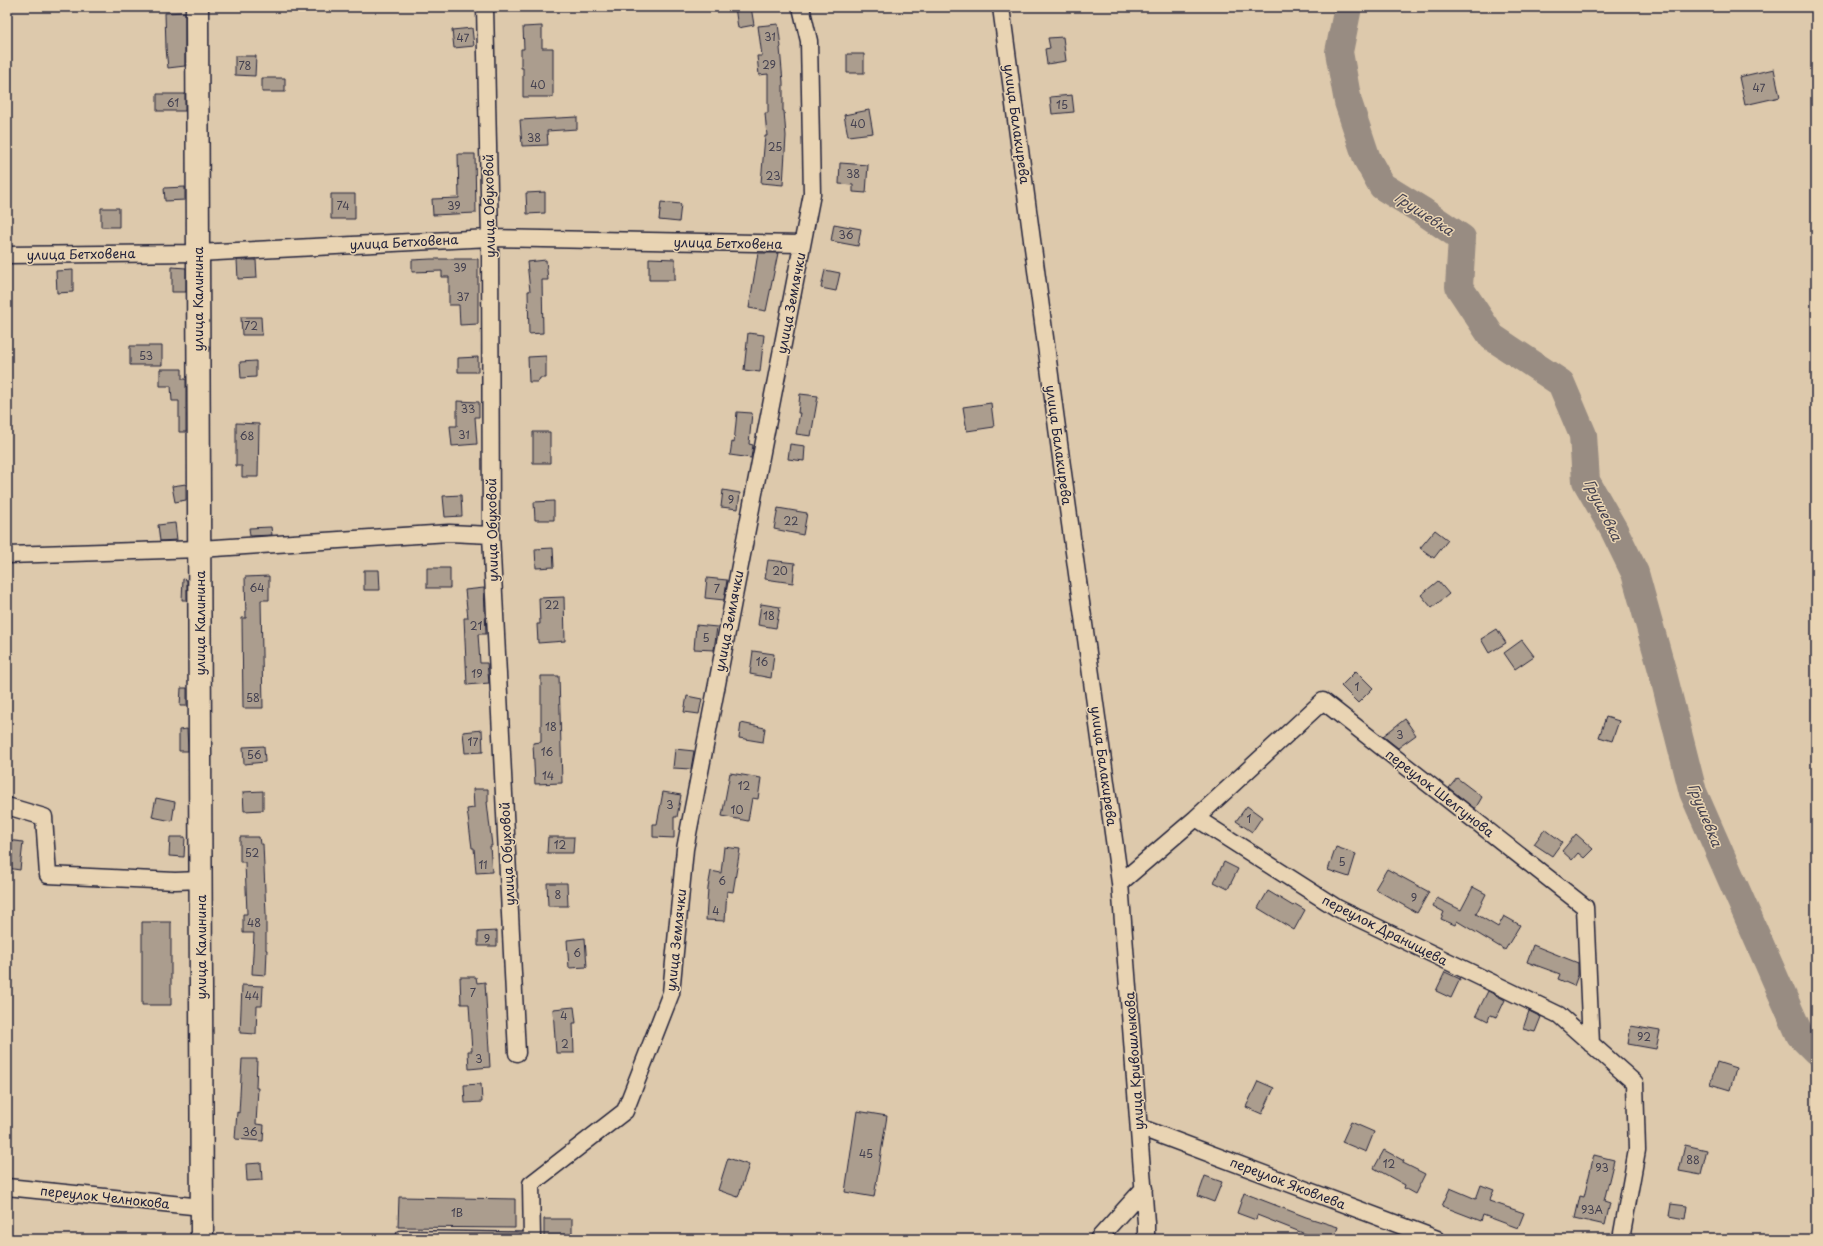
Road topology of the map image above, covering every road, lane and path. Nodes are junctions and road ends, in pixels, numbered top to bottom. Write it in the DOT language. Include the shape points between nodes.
graph roads {
  1 [pos="197,7"];
  2 [pos="485,7"];
  3 [pos="800,7"];
  4 [pos="1001,7"];
  5 [pos="490,238"];
  6 [pos="802,244"];
  7 [pos="198,253"];
  8 [pos="7,255"];
  9 [pos="491,535"];
  10 [pos="200,549"];
  11 [pos="7,555"];
  12 [pos="7,806"];
  13 [pos="1196,818"];
  14 [pos="201,880"];
  15 [pos="1120,883"];
  16 [pos="1591,1044"];
  17 [pos="517,1053"];
  18 [pos="1139,1127"];
  19 [pos="7,1187"];
  20 [pos="1144,1188"];
  21 [pos="202,1207"];
  22 [pos="401,1235"];
  23 [pos="532,1238"];
  24 [pos="202,1239"];
  25 [pos="1098,1239"];
  26 [pos="1146,1239"];
  27 [pos="1437,1239"];
  28 [pos="1621,1239"];
  1 -- 7 [label="street, улица Калинина"];
  2 -- 5 [label="street, улица Обуховой"];
  3 -- 6 [label="street, улица Землячки" via="809,41 812,194"];
  4 -- 15 [label="street, улица Балакирева"];
  5 -- 6 [label="street, улица Бетховена"];
  5 -- 7 [label="street, улица Бетховена"];
  5 -- 9 [label="street, улица Обуховой"];
  6 -- 23 [label="street, улица Землячки" via="685,849 671,993 625,1111 531,1184"];
  7 -- 8 [label="street, улица Бетховена"];
  7 -- 10 [label="street, улица Калинина"];
  9 -- 10 [label="street" via="449,532"];
  9 -- 17 [label="street, улица Обуховой"];
  10 -- 11 [label="street"];
  10 -- 14 [label="street, улица Калинина"];
  12 -- 14 [label="street" via="44,817 48,875"];
  13 -- 15 [label="street"];
  13 -- 16 [label="street, переулок Дранищева" via="1337,908 1559,1015"];
  13 -- 16 [label="street, переулок Шелгунова" via="1323,701 1585,907"];
  14 -- 21 [label="street, улица Калинина"];
  15 -- 18 [label="street, улица Кривошлыкова"];
  16 -- 28 [label="street, переулок Дранищева" via="1635,1083 1637,1150"];
  18 -- 20 [label="street, улица Кривошлыкова"];
  18 -- 27 [label="street, переулок Яковлева"];
  19 -- 21 [label="street, переулок Челнокова"];
  20 -- 25 [label="street"];
  20 -- 26 [label="street, улица Кривошлыкова"];
  21 -- 24 [label="street, улица Калинина"];
  22 -- 23 [label="lane"];
}
